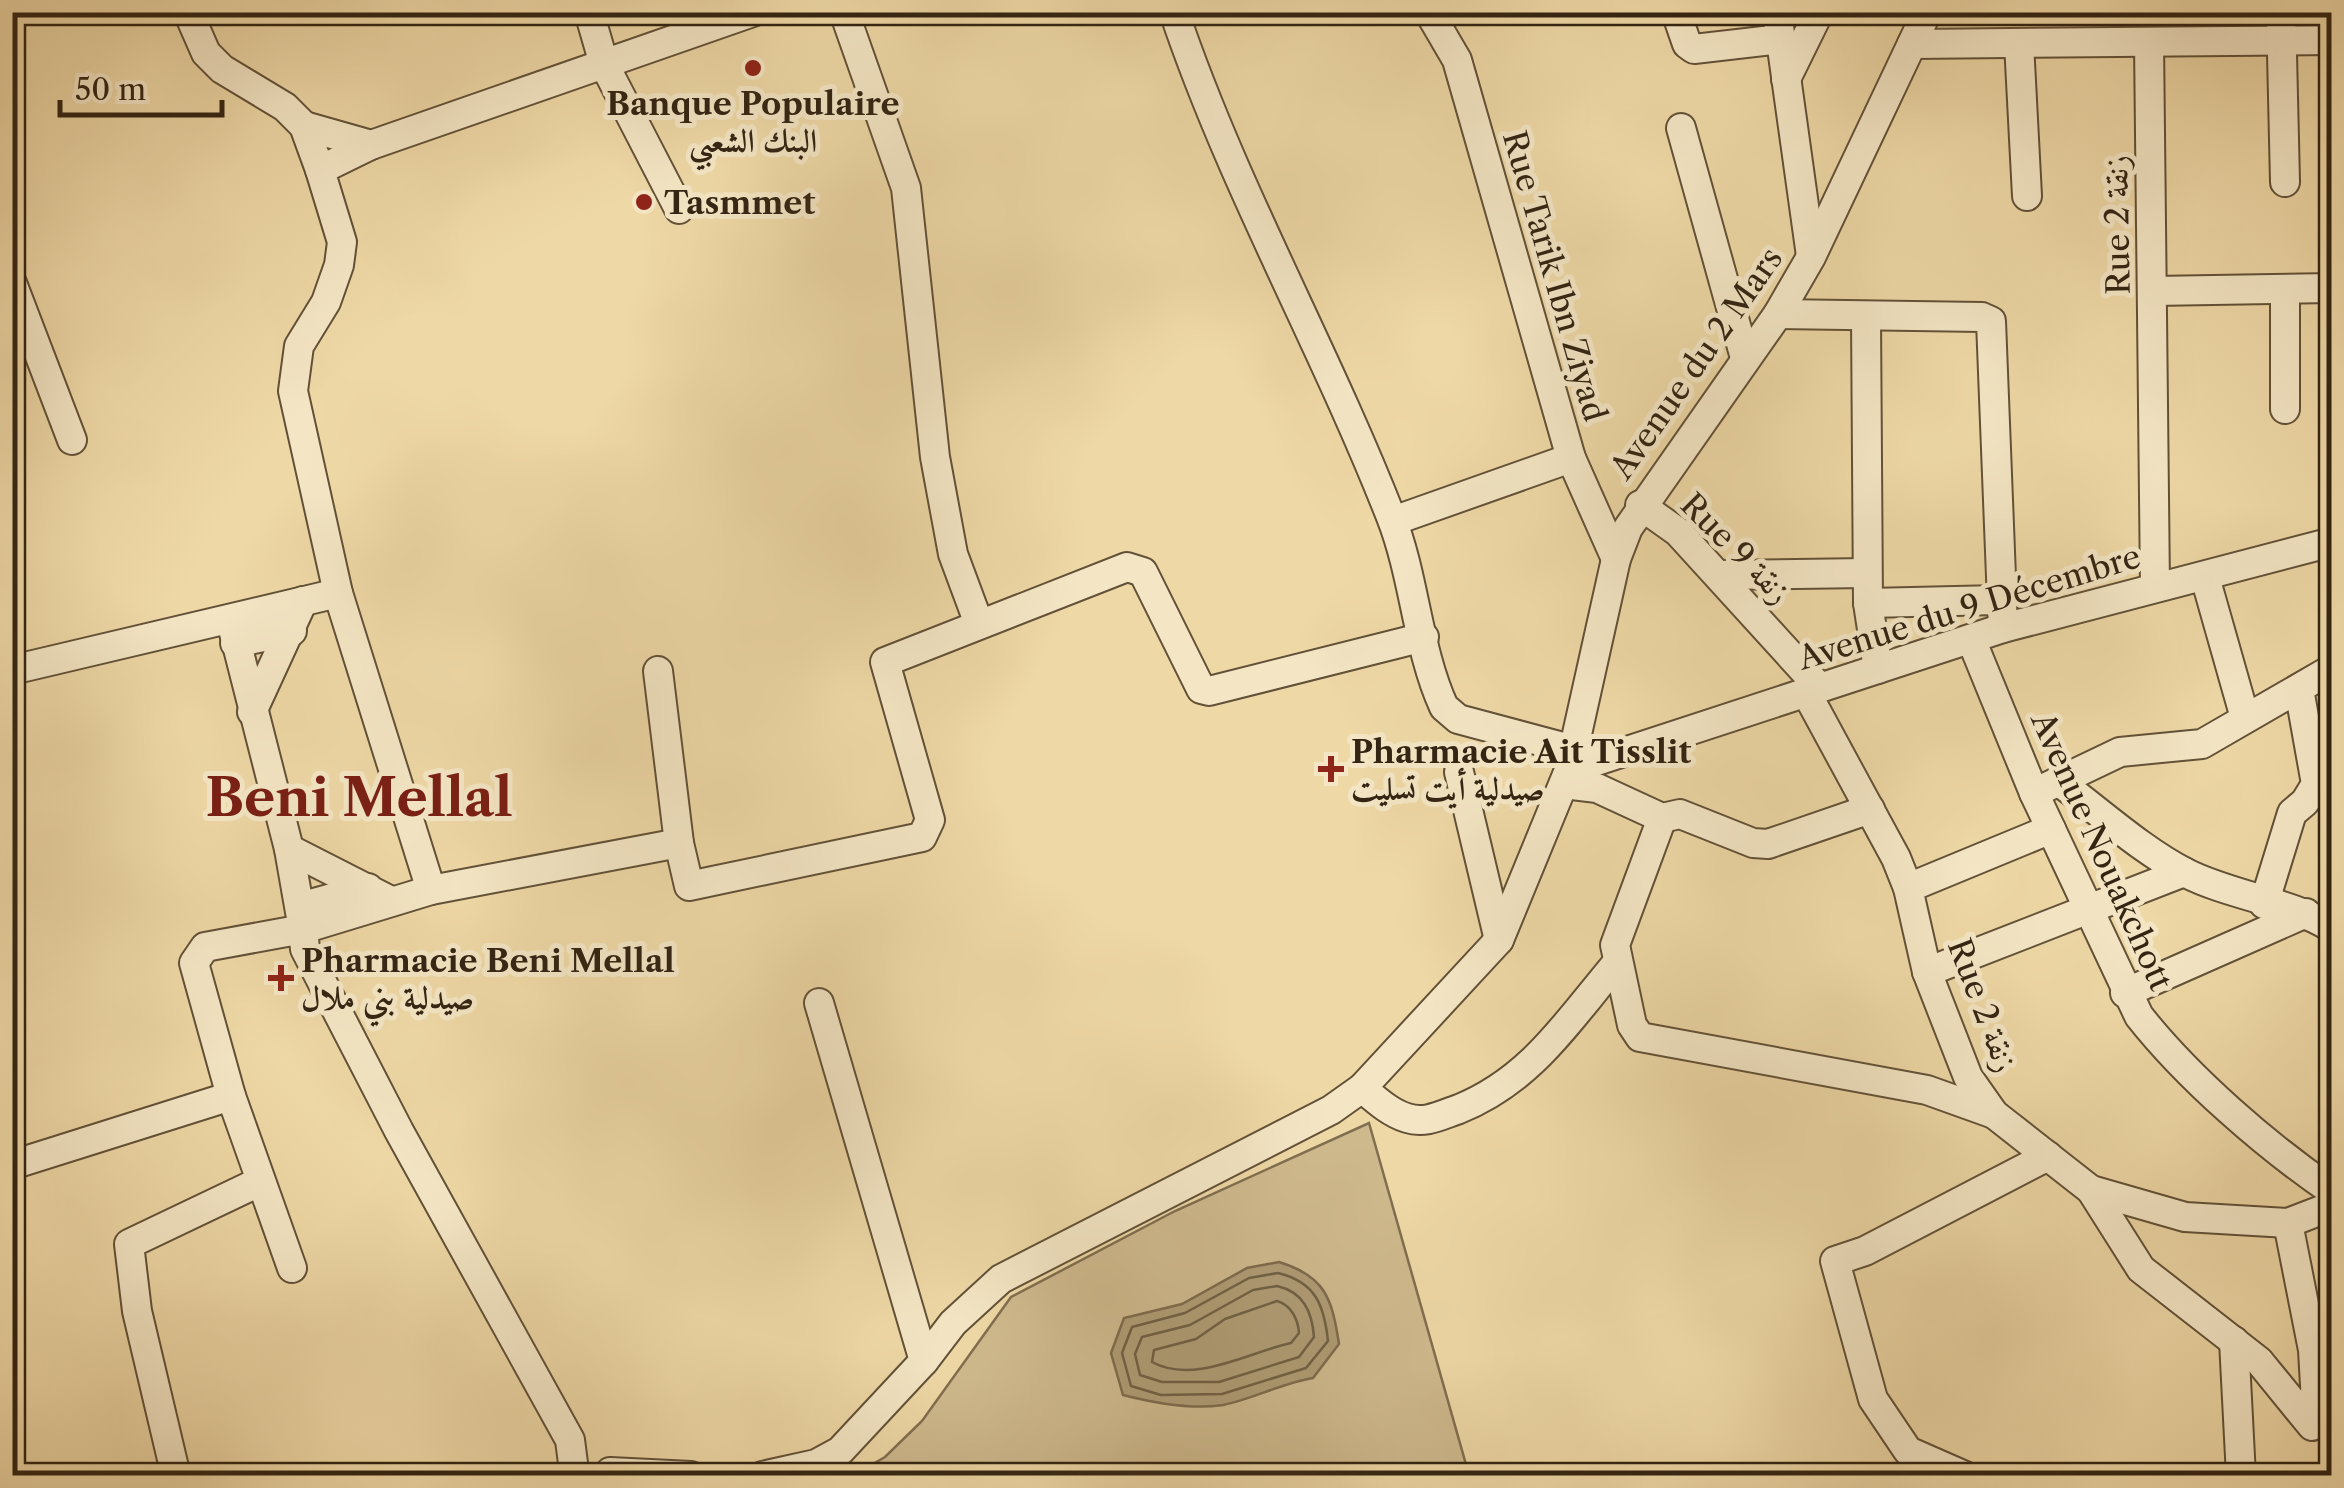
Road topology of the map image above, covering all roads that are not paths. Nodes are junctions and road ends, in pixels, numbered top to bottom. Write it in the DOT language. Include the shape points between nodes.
graph roads {
  1 [pos="188,12"];
  2 [pos="589,12"];
  3 [pos="753,12"];
  4 [pos="844,12"];
  5 [pos="1174,12"];
  6 [pos="1429,12"];
  7 [pos="1676,12"];
  8 [pos="1819,12"];
  9 [pos="1927,12"];
  10 [pos="1779,26"];
  11 [pos="2280,26"];
  12 [pos="2332,40"];
  13 [pos="2148,42"];
  14 [pos="2020,43"];
  15 [pos="1912,44"];
  16 [pos="604,64"];
  17 [pos="1786,79"];
  18 [pos="304,126"];
  19 [pos="1680,128"];
  20 [pos="371,144"];
  21 [pos="320,170"];
  22 [pos="2286,182"];
  23 [pos="2028,196"];
  24 [pos="678,209"];
  25 [pos="1811,257"];
  26 [pos="12,283"];
  27 [pos="2332,288"];
  28 [pos="2285,289"];
  29 [pos="2153,291"];
  30 [pos="1778,314"];
  31 [pos="1866,317"];
  32 [pos="1745,358"];
  33 [pos="2285,410"];
  34 [pos="72,440"];
  35 [pos="1571,458"];
  36 [pos="1640,505"];
  37 [pos="1393,521"];
  38 [pos="2332,542"];
  39 [pos="1616,559"];
  40 [pos="1867,573"];
  41 [pos="1719,575"];
  42 [pos="2205,577"];
  43 [pos="2155,587"];
  44 [pos="338,594"];
  45 [pos="2000,600"];
  46 [pos="303,601"];
  47 [pos="1868,603"];
  48 [pos="979,624"];
  49 [pos="2002,628"];
  50 [pos="292,631"];
  51 [pos="233,632"];
  52 [pos="1424,637"];
  53 [pos="1972,639"];
  54 [pos="1878,669"];
  55 [pos="12,670"];
  56 [pos="2332,670"];
  57 [pos="658,671"];
  58 [pos="2299,689"];
  59 [pos="1813,690"];
  60 [pos="252,712"];
  61 [pos="2245,718"];
  62 [pos="1570,762"];
  63 [pos="1459,772"];
  64 [pos="2046,787"];
  65 [pos="1870,809"];
  66 [pos="1662,818"];
  67 [pos="2051,828"];
  68 [pos="679,843"];
  69 [pos="290,849"];
  70 [pos="2184,872"];
  71 [pos="1908,888"];
  72 [pos="431,890"];
  73 [pos="379,895"];
  74 [pos="2264,904"];
  75 [pos="2089,911"];
  76 [pos="2306,913"];
  77 [pos="302,918"];
  78 [pos="2332,928"];
  79 [pos="1499,940"];
  80 [pos="1616,964"];
  81 [pos="1927,972"];
  82 [pos="2125,993"];
  83 [pos="819,1003"];
  84 [pos="1362,1088"];
  85 [pos="231,1096"];
  86 [pos="1994,1114"];
  87 [pos="2048,1156"];
  88 [pos="12,1165"];
  89 [pos="259,1182"];
  90 [pos="2091,1190"];
  91 [pos="2332,1191"];
  92 [pos="2332,1206"];
  93 [pos="2288,1223"];
  94 [pos="292,1268"];
  95 [pos="2234,1341"];
  96 [pos="924,1361"];
  97 [pos="586,1472"];
  98 [pos="176,1476"];
  99 [pos="691,1476"];
  100 [pos="762,1476"];
  101 [pos="1965,1476"];
  102 [pos="2241,1476"];
  1 -- 18 [label="street" via="206,54"];
  2 -- 16 [label="street"];
  3 -- 16 [label="street"];
  4 -- 48 [label="street" via="906,188 935,456 954,554"];
  5 -- 37 [label="street" via="1208,106"];
  6 -- 35 [label="street, Rue Tarik Ibn Ziyad" via="1456,60"];
  7 -- 10 [label="street" via="1694,49"];
  8 -- 17 [label="street"];
  9 -- 15 [label="street, Avenue du 2 Mars"];
  10 -- 17 [label="street"];
  11 -- 12 [label="street"];
  11 -- 13 [label="street"];
  11 -- 22 [label="street"];
  13 -- 14 [label="street"];
  13 -- 29 [label="street, Rue 2 زنقة"];
  14 -- 15 [label="street"];
  14 -- 23 [label="street"];
  15 -- 25 [label="street, Avenue du 2 Mars"];
  16 -- 20 [label="street"];
  16 -- 24 [label="street"];
  17 -- 25 [label="street"];
  18 -- 20 [label="street"];
  18 -- 21 [label="street"];
  19 -- 32 [label="street"];
  20 -- 21 [label="street"];
  21 -- 44 [label="street" via="342,242 326,302 299,346 294,391"];
  25 -- 30 [label="street, Avenue du 2 Mars"];
  26 -- 34 [label="street"];
  27 -- 28 [label="street"];
  28 -- 29 [label="street"];
  28 -- 33 [label="street"];
  29 -- 43 [label="street, Rue 2 زنقة"];
  30 -- 31 [label="street"];
  30 -- 32 [label="street, Avenue du 2 Mars"];
  31 -- 40 [label="street"];
  31 -- 45 [label="street" via="1991,321"];
  32 -- 36 [label="street, Avenue du 2 Mars"];
  35 -- 37 [label="street"];
  35 -- 39 [label="street, Rue Tarik Ibn Ziyad"];
  36 -- 39 [label="street, Avenue du 2 Mars"];
  36 -- 41 [label="street, Rue 9 زنقة"];
  37 -- 52 [label="street"];
  38 -- 42 [label="street, Avenue du 9 Décembre"];
  39 -- 62 [label="street, Avenue du 2 Mars"];
  40 -- 41 [label="street"];
  40 -- 47 [label="street"];
  41 -- 59 [label="street, Rue 9 زنقة"];
  42 -- 43 [label="street, Avenue du 9 Décembre"];
  42 -- 61 [label="street"];
  43 -- 49 [label="street, Avenue du 9 Décembre"];
  44 -- 46 [label="street"];
  44 -- 72 [label="street"];
  45 -- 47 [label="street"];
  45 -- 49 [label="street"];
  46 -- 50 [label="street"];
  46 -- 51 [label="street"];
  47 -- 54 [label="street"];
  48 -- 52 [label="street" via="1135,567 1209,692"];
  48 -- 68 [label="street" via="885,662 930,820 922,837 689,886"];
  49 -- 53 [label="street, Avenue du 9 Décembre"];
  50 -- 51 [label="street"];
  50 -- 60 [label="street"];
  51 -- 55 [label="street"];
  51 -- 60 [label="street"];
  52 -- 62 [label="street" via="1449,714"];
  53 -- 54 [label="street, Avenue du 9 Décembre"];
  53 -- 64 [label="street, Avenue Nouakchott"];
  54 -- 59 [label="street, Avenue du 9 Décembre"];
  56 -- 58 [label="street"];
  57 -- 68 [label="street"];
  58 -- 61 [label="street"];
  58 -- 74 [label="street" via="2316,784 2292,813"];
  59 -- 62 [label="street, Avenue du 9 Décembre" via="1630,750"];
  59 -- 65 [label="street, Rue 2 زنقة"];
  60 -- 69 [label="street"];
  61 -- 64 [label="street" via="2202,744 2120,752"];
  62 -- 66 [label="street" via="1597,788"];
  62 -- 79 [label="street, Avenue du 2 Mars"];
  63 -- 79 [label="street"];
  64 -- 67 [label="street, Avenue Nouakchott"];
  64 -- 70 [label="street"];
  65 -- 66 [label="street" via="1768,844 1680,814"];
  65 -- 71 [label="street, Rue 2 زنقة"];
  66 -- 80 [label="street" via="1618,934"];
  67 -- 71 [label="street"];
  67 -- 75 [label="street, Avenue Nouakchott"];
  68 -- 72 [label="street"];
  69 -- 73 [label="street"];
  69 -- 77 [label="street"];
  70 -- 74 [label="street"];
  70 -- 75 [label="street"];
  71 -- 81 [label="street, Rue 2 زنقة"];
  72 -- 73 [label="street"];
  73 -- 77 [label="street"];
  74 -- 76 [label="street"];
  75 -- 81 [label="street"];
  75 -- 82 [label="street, Avenue Nouakchott"];
  76 -- 78 [label="street"];
  76 -- 82 [label="street"];
  77 -- 85 [label="street" via="205,947 196,957 194,974"];
  77 -- 97 [label="street" via="305,949"];
  79 -- 84 [label="street"];
  80 -- 84 [label="street" via="1524,1073 1496,1094 1429,1120 1408,1119"];
  80 -- 86 [label="street" via="1640,1036 1927,1090"];
  81 -- 86 [label="street, Rue 2 زنقة" via="1968,1077"];
  82 -- 91 [label="street, Avenue Nouakchott" via="2161,1044 2284,1158"];
  83 -- 96 [label="street"];
  84 -- 96 [label="street" via="1001,1279 953,1322"];
  85 -- 88 [label="street"];
  85 -- 89 [label="street"];
  86 -- 87 [label="street, Rue 2 زنقة"];
  87 -- 90 [label="street, Rue 2 زنقة"];
  87 -- 101 [label="street" via="1866,1252 1835,1261 1872,1400 1908,1451"];
  89 -- 94 [label="street"];
  89 -- 98 [label="street" via="129,1244 137,1310"];
  90 -- 93 [label="street, Rue 2 زنقة" via="2185,1217"];
  90 -- 95 [label="street" via="2142,1269"];
  92 -- 93 [label="street, Rue 2 زنقة"];
  93 -- 95 [label="street" via="2314,1350 2315,1424"];
  95 -- 102 [label="street"];
  96 -- 100 [label="street" via="840,1452"];
  97 -- 99 [label="street"];
}
